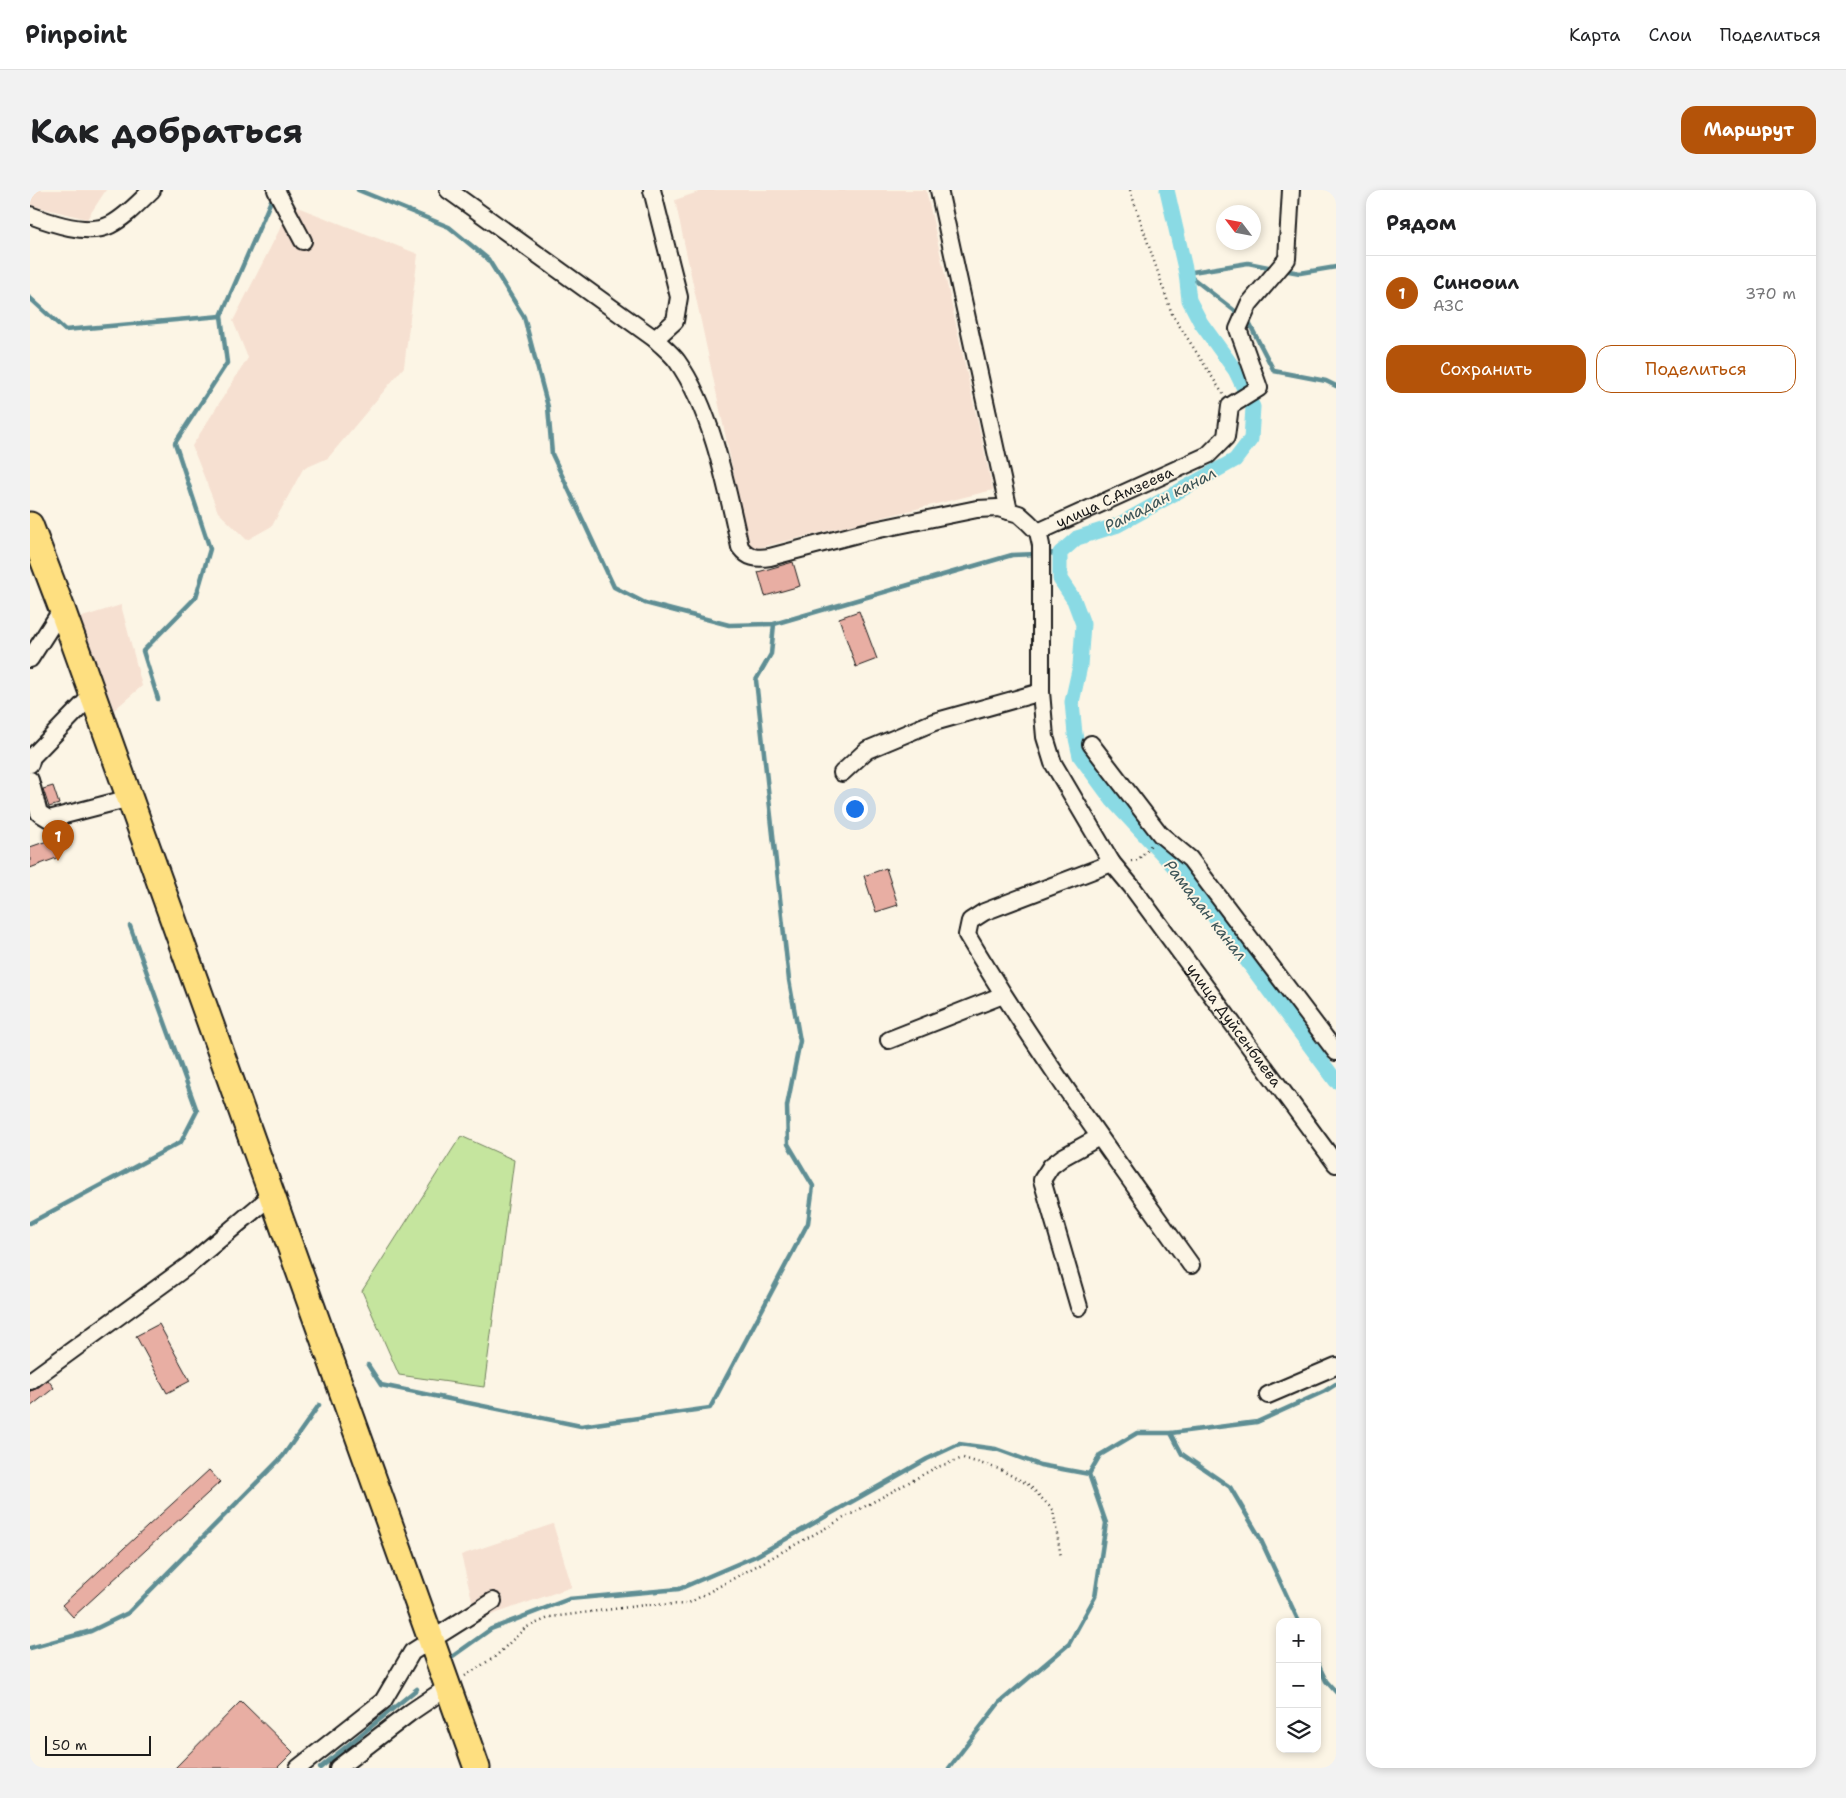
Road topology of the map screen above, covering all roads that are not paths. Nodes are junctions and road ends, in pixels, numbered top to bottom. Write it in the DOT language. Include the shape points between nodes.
graph roads {
  1 [pos="152,190"];
  2 [pos="276,190"];
  3 [pos="448,190"];
  4 [pos="652,190"];
  5 [pos="939,190"];
  6 [pos="1291,190"];
  7 [pos="30,214"];
  8 [pos="303,241"];
  9 [pos="654,340"];
  10 [pos="1009,511"];
  11 [pos="30,525"];
  12 [pos="1038,532"];
  13 [pos="62,609"];
  14 [pos="30,659"];
  15 [pos="1041,692"];
  16 [pos="92,695"];
  17 [pos="1091,744"];
  18 [pos="30,764"];
  19 [pos="842,773"];
  20 [pos="30,780"];
  21 [pos="130,798"];
  22 [pos="1112,863"];
  23 [pos="1003,995"];
  24 [pos="889,1040"];
  25 [pos="1336,1052"];
  26 [pos="1100,1137"];
  27 [pos="1336,1164"];
  28 [pos="271,1196"];
  29 [pos="1191,1265"];
  30 [pos="1079,1306"];
  31 [pos="1336,1366"];
  32 [pos="30,1381"];
  33 [pos="1268,1395"];
  34 [pos="493,1601"];
  35 [pos="431,1640"];
  36 [pos="448,1687"];
  37 [pos="298,1768"];
  38 [pos="338,1768"];
  39 [pos="477,1768"];
  1 -- 7 [label="street" via="122,218 92,230"];
  2 -- 8 [label="street"];
  3 -- 9 [label="street"];
  4 -- 9 [label="street" via="679,297 675,321"];
  5 -- 10 [label="street"];
  6 -- 12 [label="street, улица С.Амзеева" via="1287,259 1249,304 1238,329 1259,388 1230,406 1226,437 1208,455"];
  9 -- 10 [label="street" via="676,359 707,421 740,547 746,555 755,559 770,557 865,532 977,509"];
  10 -- 12 [label="street" via="1019,514"];
  11 -- 13 [label="highway"];
  12 -- 15 [label="street, улица Дуйсенбиева" via="1042,545"];
  13 -- 14 [label="street"];
  13 -- 16 [label="highway"];
  15 -- 19 [label="street" via="934,722 867,750"];
  15 -- 22 [label="street, улица Дуйсенбиева" via="1045,737 1053,763"];
  16 -- 18 [label="street" via="32,757"];
  16 -- 21 [label="highway"];
  17 -- 25 [label="street" via="1160,834 1190,859"];
  20 -- 21 [label="street" via="39,813 49,819"];
  21 -- 28 [label="highway"];
  22 -- 23 [label="street" via="984,912 970,921 967,935"];
  22 -- 27 [label="street, улица Дуйсенбиева"];
  23 -- 24 [label="street"];
  23 -- 26 [label="street"];
  26 -- 29 [label="street"];
  26 -- 30 [label="street" via="1063,1157 1051,1166 1042,1180"];
  28 -- 32 [label="street" via="188,1265"];
  28 -- 35 [label="highway"];
  31 -- 33 [label="street"];
  34 -- 35 [label="street"];
  35 -- 36 [label="highway"];
  35 -- 37 [label="street" via="412,1652 383,1701"];
  36 -- 38 [label="street"];
  36 -- 39 [label="highway"];
}
